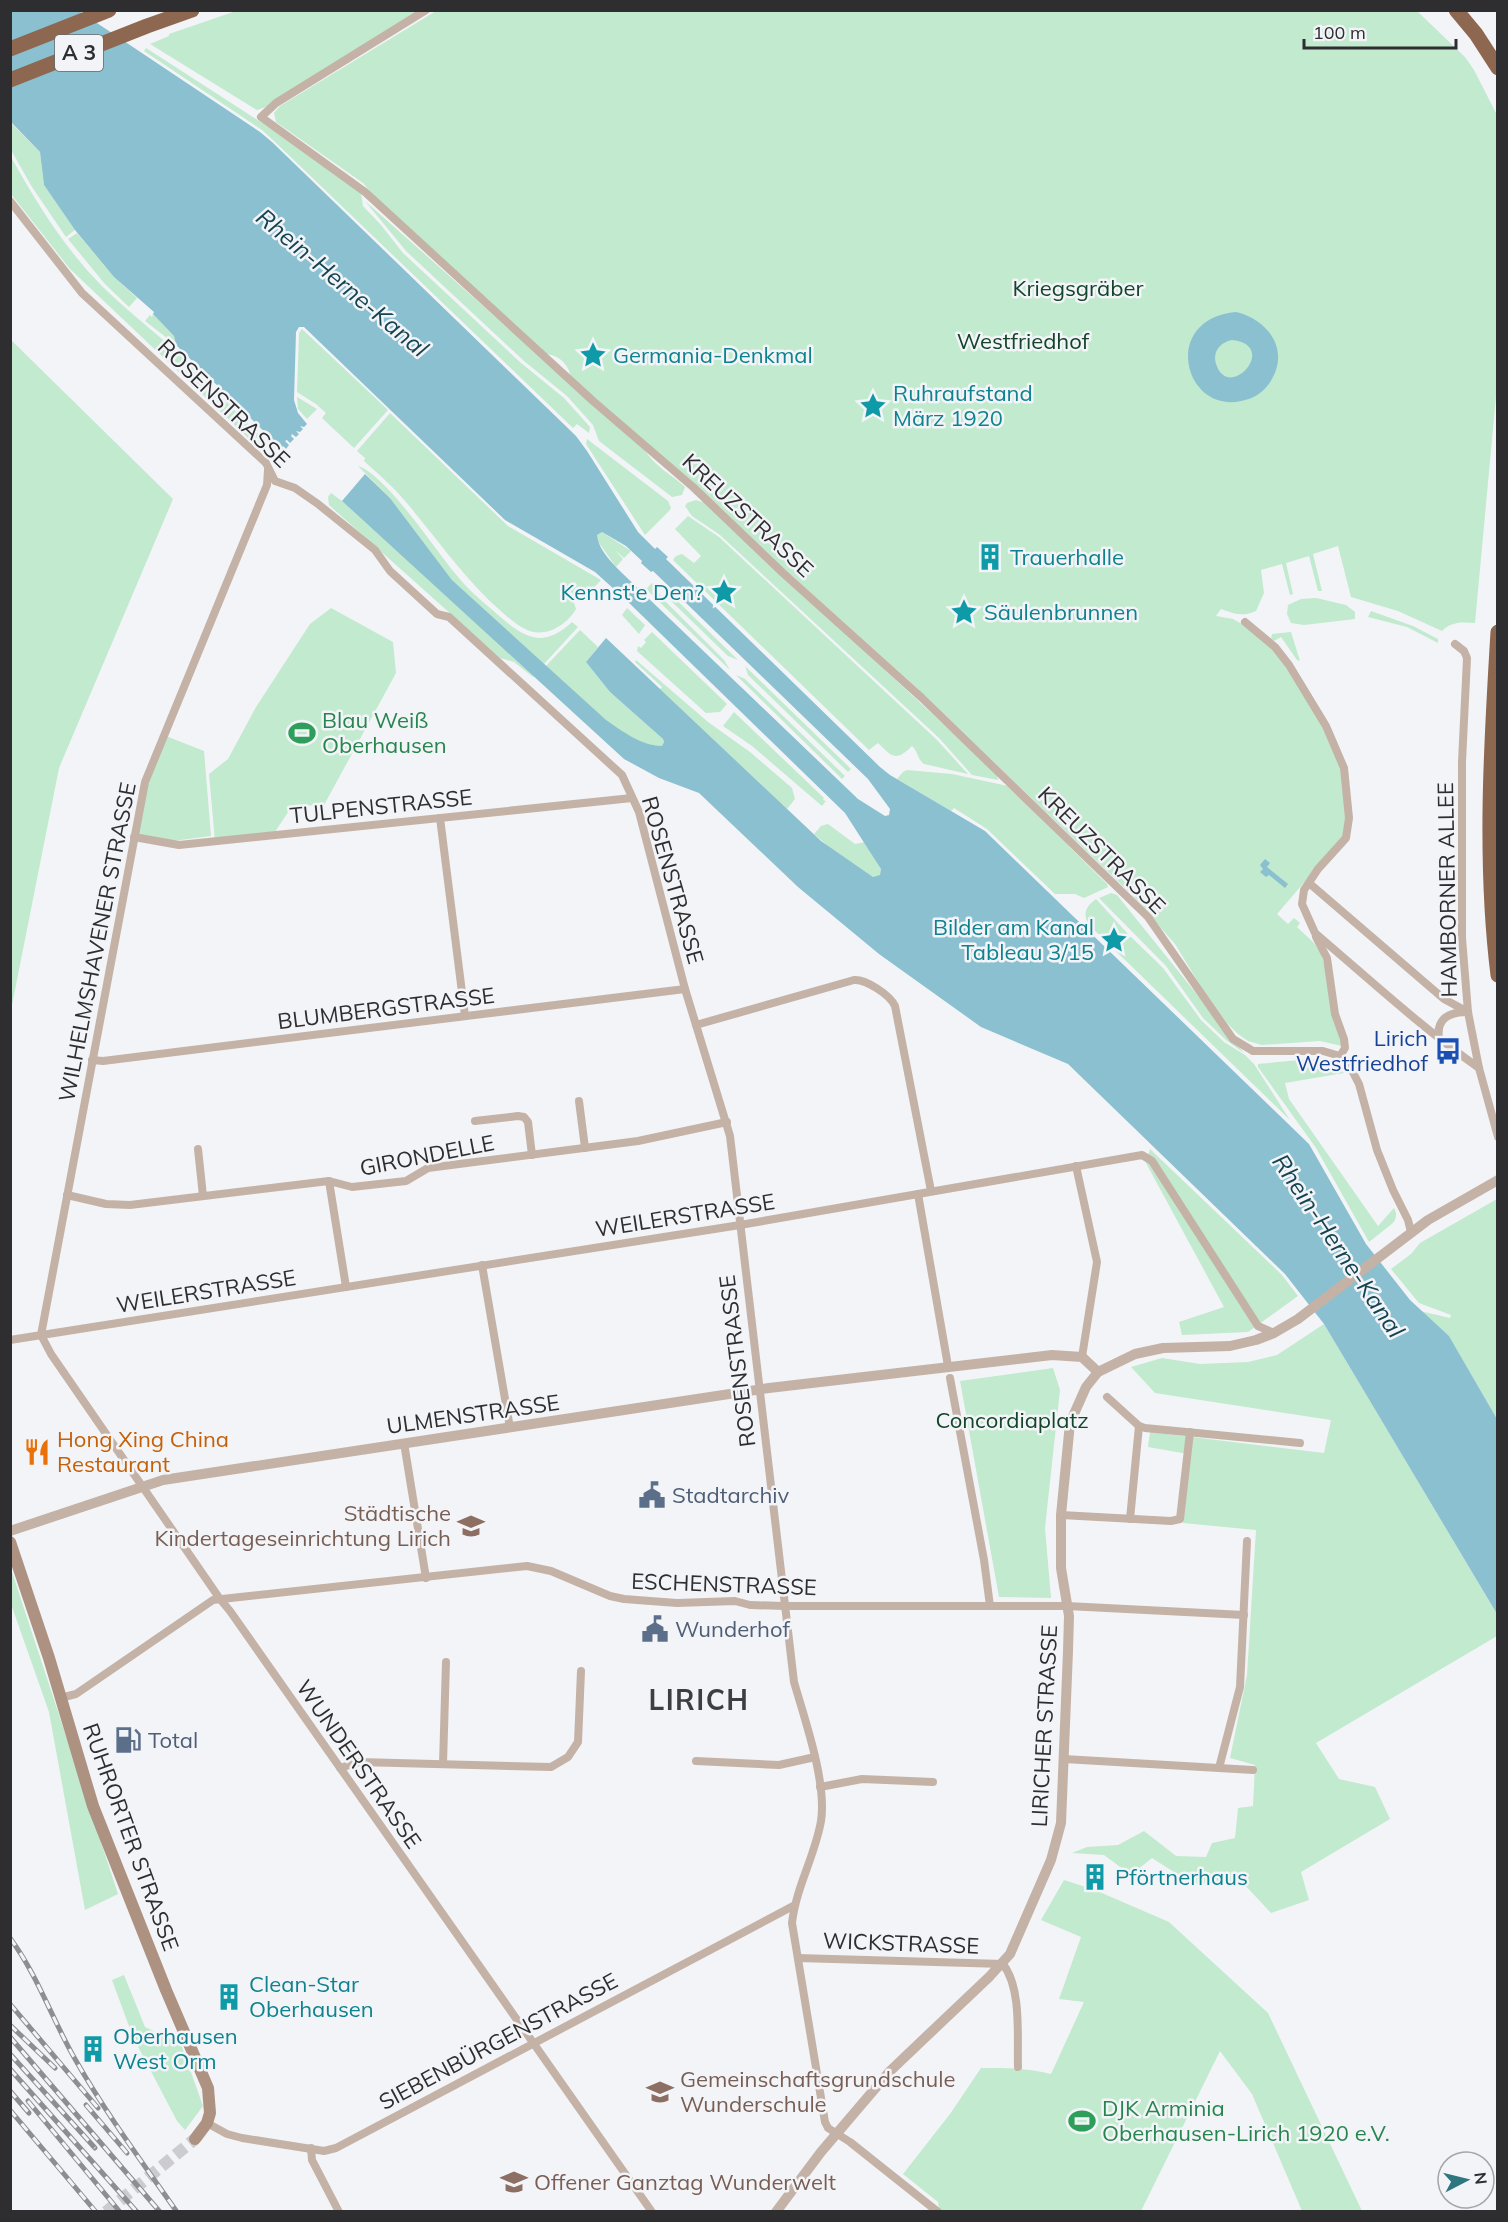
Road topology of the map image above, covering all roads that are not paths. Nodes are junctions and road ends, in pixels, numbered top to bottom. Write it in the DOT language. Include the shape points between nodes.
graph roads {
  1 [pos="109,10"];
  2 [pos="192,10"];
  3 [pos="426,10"];
  4 [pos="1456,10"];
  5 [pos="10,49"];
  6 [pos="1497,68"];
  7 [pos="10,80"];
  8 [pos="10,201"];
  9 [pos="268,468"];
  10 [pos="1245,622"];
  11 [pos="1497,633"];
  12 [pos="1455,644"];
  13 [pos="632,798"];
  14 [pos="440,818"];
  15 [pos="135,837"];
  16 [pos="1309,882"];
  17 [pos="1314,932"];
  18 [pos="1497,975"];
  19 [pos="685,989"];
  20 [pos="1468,1012"];
  21 [pos="465,1016"];
  22 [pos="696,1025"];
  23 [pos="1439,1038"];
  24 [pos="1341,1056"];
  25 [pos="92,1060"];
  26 [pos="1479,1068"];
  27 [pos="579,1101"];
  28 [pos="475,1121"];
  29 [pos="727,1122"];
  30 [pos="1497,1137"];
  31 [pos="585,1148"];
  32 [pos="198,1149"];
  33 [pos="532,1155"];
  34 [pos="1076,1166"];
  35 [pos="1497,1180"];
  36 [pos="329,1181"];
  37 [pos="932,1191"];
  38 [pos="918,1194"];
  39 [pos="67,1195"];
  40 [pos="203,1196"];
  41 [pos="740,1225"];
  42 [pos="1411,1232"];
  43 [pos="482,1265"];
  44 [pos="346,1287"];
  45 [pos="1274,1333"];
  46 [pos="41,1335"];
  47 [pos="10,1340"];
  48 [pos="1082,1357"];
  49 [pos="949,1372"];
  50 [pos="1098,1372"];
  51 [pos="759,1391"];
  52 [pos="1107,1397"];
  53 [pos="1139,1426"];
  54 [pos="510,1428"];
  55 [pos="1190,1432"];
  56 [pos="404,1443"];
  57 [pos="1300,1443"];
  58 [pos="142,1486"];
  59 [pos="1061,1515"];
  60 [pos="1130,1519"];
  61 [pos="10,1531"];
  62 [pos="1247,1541"];
  63 [pos="10,1542"];
  64 [pos="426,1578"];
  65 [pos="219,1599"];
  66 [pos="784,1606"];
  67 [pos="990,1606"];
  68 [pos="1067,1606"];
  69 [pos="1244,1616"];
  70 [pos="446,1662"];
  71 [pos="581,1671"];
  72 [pos="60,1698"];
  73 [pos="815,1757"];
  74 [pos="1064,1759"];
  75 [pos="696,1761"];
  76 [pos="443,1764"];
  77 [pos="340,1768"];
  78 [pos="1219,1768"];
  79 [pos="1253,1770"];
  80 [pos="933,1782"];
  81 [pos="820,1787"];
  82 [pos="795,1905"];
  83 [pos="798,1958"];
  84 [pos="1003,1964"];
  85 [pos="535,2043"];
  86 [pos="1018,2067"];
  87 [pos="207,2123"];
  88 [pos="838,2135"];
  89 [pos="195,2139"];
  90 [pos="312,2148"];
  91 [pos="339,2211"];
  92 [pos="652,2211"];
  93 [pos="776,2211"];
  94 [pos="938,2211"];
  1 -- 5 [label="highway, A 3"];
  2 -- 7 [label="highway, A 3"];
  3 -- 24 [label="street, KREUZSTRASSE" via="276,103 261,117 365,192 922,698 1148,917 1233,1039 1253,1051 1314,1050"];
  4 -- 6 [label="highway"];
  8 -- 9 [label="street, ROSENSTRASSE" via="82,293"];
  9 -- 13 [label="street, ROSENSTRASSE" via="275,481 307,495 375,550 390,571 437,614 449,617 587,741 622,775"];
  9 -- 15 [label="street, WILHELMSHAVENER STRASSE" via="267,484 150,770"];
  10 -- 16 [label="street" via="1275,647 1289,665 1326,726 1344,768 1349,818 1346,838"];
  11 -- 18 [label="highway" via="1490,811"];
  12 -- 20 [label="street, HAMBORNER ALLEE" via="1467,658 1462,762 1462,938"];
  13 -- 14 [label="street, TULPENSTRASSE"];
  13 -- 19 [label="street, ROSENSTRASSE" via="639,812"];
  14 -- 15 [label="street, TULPENSTRASSE" via="179,845"];
  14 -- 21 [label="street"];
  15 -- 25 [label="street, WILHELMSHAVENER STRASSE"];
  16 -- 17 [label="street" via="1302,904"];
  16 -- 20 [label="street" via="1444,999"];
  17 -- 23 [label="street"];
  17 -- 24 [label="street" via="1327,958 1335,1014 1345,1047"];
  19 -- 21 [label="street, BLUMBERGSTRASSE"];
  19 -- 22 [label="street, ROSENSTRASSE"];
  20 -- 23 [label="street" via="1444,1018 1439,1025"];
  20 -- 26 [label="street, HAMBORNER ALLEE"];
  21 -- 25 [label="street, BLUMBERGSTRASSE"];
  22 -- 29 [label="street, ROSENSTRASSE"];
  22 -- 37 [label="street" via="859,979 891,1000"];
  23 -- 26 [label="street"];
  24 -- 42 [label="street" via="1356,1075 1377,1150"];
  25 -- 39 [label="street, WILHELMSHAVENER STRASSE"];
  26 -- 30 [label="street, HAMBORNER ALLEE"];
  27 -- 31 [label="street"];
  28 -- 33 [label="street, GIRONDELLE" via="524,1117"];
  29 -- 31 [label="street, GIRONDELLE" via="638,1142"];
  29 -- 41 [label="street, ROSENSTRASSE"];
  31 -- 33 [label="street, GIRONDELLE"];
  32 -- 40 [label="street"];
  33 -- 36 [label="street, GIRONDELLE" via="428,1168 406,1181 352,1187"];
  34 -- 37 [label="street, WEILERSTRASSE"];
  34 -- 45 [label="street, WEILERSTRASSE" via="1142,1155 1149,1158 1258,1326"];
  34 -- 48 [label="street" via="1097,1262"];
  35 -- 42 [label="street"];
  36 -- 40 [label="street, GIRONDELLE"];
  36 -- 44 [label="street, GIRONDELLE"];
  37 -- 38 [label="street, WEILERSTRASSE"];
  38 -- 41 [label="street, WEILERSTRASSE"];
  38 -- 49 [label="street"];
  39 -- 40 [label="street, GIRONDELLE" via="124,1205"];
  39 -- 46 [label="street, WILHELMSHAVENER STRASSE"];
  41 -- 43 [label="street, WEILERSTRASSE"];
  41 -- 51 [label="street, ROSENSTRASSE"];
  42 -- 45 [label="street"];
  43 -- 44 [label="street, WEILERSTRASSE"];
  43 -- 54 [label="street"];
  44 -- 46 [label="street, WEILERSTRASSE"];
  45 -- 50 [label="street" via="1230,1346 1151,1350"];
  46 -- 47 [label="street, WEILERSTRASSE"];
  46 -- 58 [label="street, WUNDERSTRASSE"];
  48 -- 49 [label="street, ULMENSTRASSE" via="1052,1355"];
  48 -- 50 [label="street"];
  49 -- 51 [label="street, ULMENSTRASSE"];
  49 -- 67 [label="street"];
  50 -- 59 [label="street, LIRICHER STRASSE" via="1086,1387 1070,1423"];
  51 -- 54 [label="street, ULMENSTRASSE"];
  51 -- 66 [label="street, ROSENSTRASSE"];
  52 -- 53 [label="street"];
  53 -- 55 [label="street"];
  53 -- 60 [label="street"];
  54 -- 56 [label="street, ULMENSTRASSE"];
  55 -- 57 [label="street"];
  55 -- 60 [label="street" via="1181,1517 1171,1521"];
  56 -- 58 [label="street, ULMENSTRASSE"];
  56 -- 64 [label="street"];
  58 -- 61 [label="street, ULMENSTRASSE"];
  58 -- 65 [label="street, WUNDERSTRASSE"];
  59 -- 60 [label="street"];
  59 -- 68 [label="street, LIRICHER STRASSE" via="1061,1568"];
  62 -- 69 [label="street"];
  63 -- 72 [label="main road, RUHRORTER STRASSE"];
  64 -- 65 [label="street, ESCHENSTRASSE"];
  64 -- 66 [label="street, ESCHENSTRASSE" via="527,1566 624,1599"];
  65 -- 72 [label="street, ESCHENSTRASSE" via="76,1694"];
  65 -- 77 [label="street, WUNDERSTRASSE"];
  66 -- 67 [label="street, ESCHENSTRASSE"];
  66 -- 73 [label="street, ROSENSTRASSE" via="794,1682"];
  67 -- 68 [label="street, ESCHENSTRASSE"];
  68 -- 69 [label="street, ESCHENSTRASSE"];
  68 -- 74 [label="street, LIRICHER STRASSE"];
  69 -- 78 [label="street" via="1240,1687"];
  70 -- 76 [label="street"];
  71 -- 76 [label="street" via="578,1742 568,1757 551,1767"];
  72 -- 87 [label="main road, RUHRORTER STRASSE" via="108,1846 204,2078 210,2102"];
  73 -- 75 [label="street" via="779,1765"];
  73 -- 81 [label="street, ROSENSTRASSE"];
  74 -- 78 [label="street"];
  74 -- 84 [label="street, LIRICHER STRASSE" via="1057,1844 1015,1945"];
  76 -- 77 [label="street" via="359,1762"];
  77 -- 85 [label="street, WUNDERSTRASSE"];
  78 -- 79 [label="street"];
  80 -- 81 [label="street" via="862,1779"];
  81 -- 82 [label="street, ROSENSTRASSE" via="820,1824"];
  82 -- 83 [label="street, ROSENSTRASSE" via="793,1930"];
  82 -- 85 [label="street, SIEBENBÜRGENSTRASSE"];
  83 -- 84 [label="street, WICKSTRASSE"];
  83 -- 88 [label="street, ROSENSTRASSE" via="825,2122"];
  84 -- 86 [label="street" via="1014,1986"];
  84 -- 88 [label="street, LIRICHER STRASSE" via="890,2071"];
  85 -- 90 [label="street, SIEBENBÜRGENSTRASSE" via="336,2148"];
  85 -- 92 [label="street, WUNDERSTRASSE"];
  87 -- 89 [label="main road"];
  87 -- 90 [label="street, SIEBENBÜRGENSTRASSE" via="242,2138"];
  88 -- 93 [label="street, LIRICHER STRASSE"];
  88 -- 94 [label="street"];
  90 -- 91 [label="street" via="312,2160"];
}
